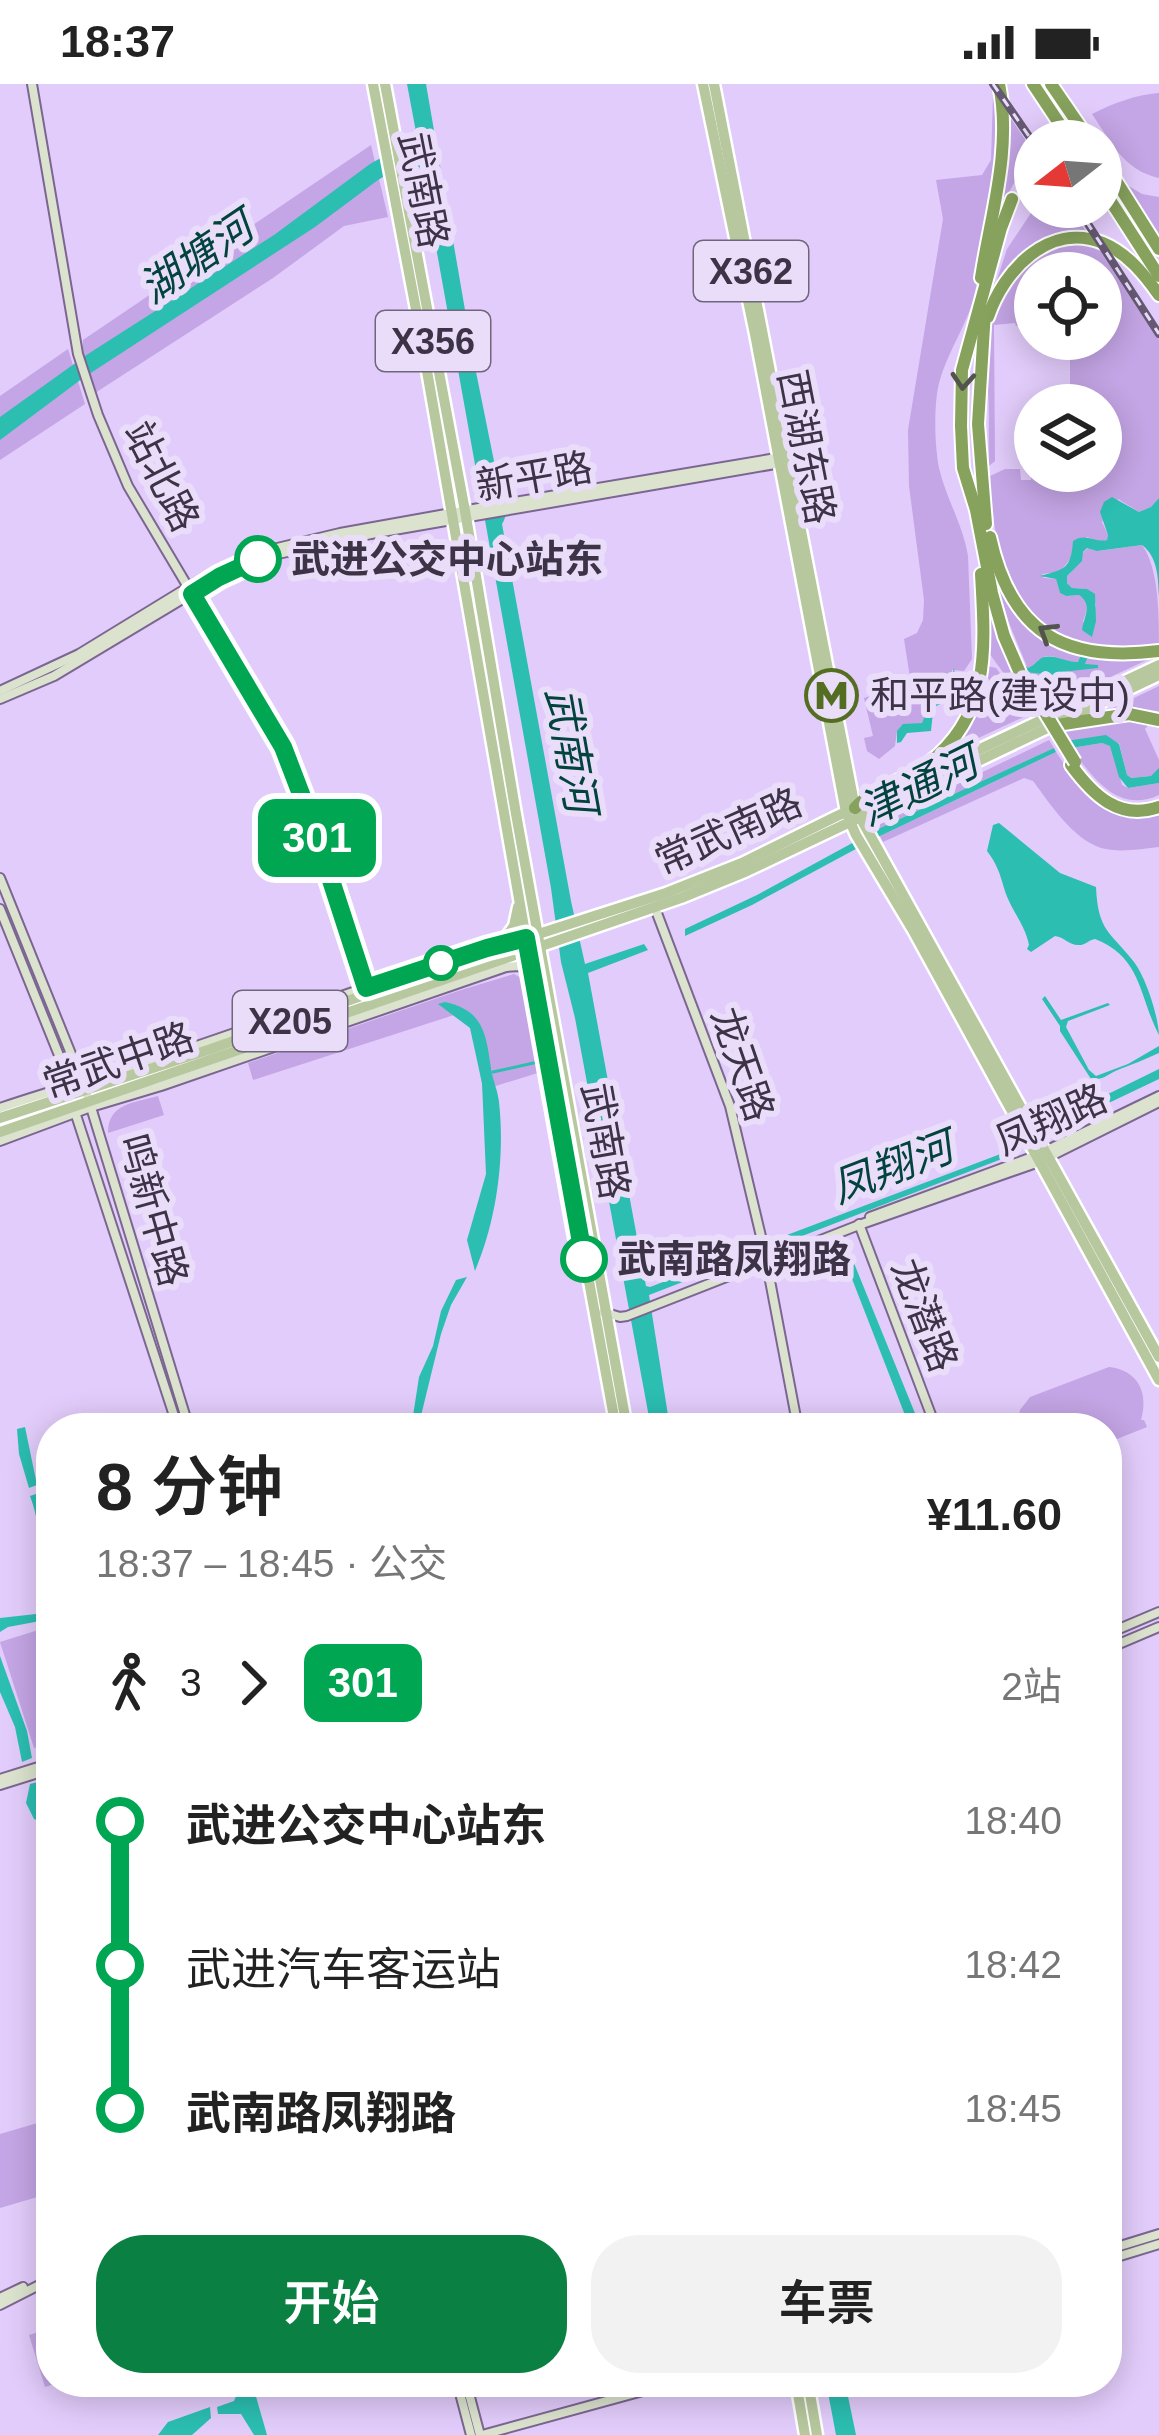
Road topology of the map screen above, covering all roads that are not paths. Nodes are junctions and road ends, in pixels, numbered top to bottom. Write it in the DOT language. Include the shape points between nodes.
graph roads {
  1 [pos="32,84"];
  2 [pos="373,84"];
  3 [pos="385,84"];
  4 [pos="704,84"];
  5 [pos="714,84"];
  6 [pos="999,84"];
  7 [pos="1033,84"];
  8 [pos="1051,84"];
  9 [pos="1057,120"];
  10 [pos="1076,120"];
  11 [pos="390,148"];
  12 [pos="1122,190"];
  13 [pos="1014,206"];
  14 [pos="1122,219"];
  15 [pos="1159,249"];
  16 [pos="1159,276"];
  17 [pos="1159,295"];
  18 [pos="977,336"];
  19 [pos="782,459"];
  20 [pos="459,515"];
  21 [pos="982,522"];
  22 [pos="190,590"];
  23 [pos="1159,651"];
  24 [pos="1159,665"];
  25 [pos="1159,675"];
  26 [pos="0,695"];
  27 [pos="1159,720"];
  28 [pos="1058,724"];
  29 [pos="1159,804"];
  30 [pos="855,821"];
  31 [pos="0,878"];
  32 [pos="518,894"];
  33 [pos="655,908"];
  34 [pos="0,909"];
  35 [pos="535,910"];
  36 [pos="579,927"];
  37 [pos="554,936"];
  38 [pos="531,944"];
  39 [pos="498,947"];
  40 [pos="506,967"];
  41 [pos="533,978"];
  42 [pos="547,982"];
  43 [pos="367,991"];
  44 [pos="404,993"];
  45 [pos="424,996"];
  46 [pos="234,1051"];
  47 [pos="226,1063"];
  48 [pos="180,1074"];
  49 [pos="82,1098"];
  50 [pos="1159,1099"];
  51 [pos="0,1108"];
  52 [pos="0,1118"];
  53 [pos="0,1137"];
  54 [pos="1037,1148"];
  55 [pos="859,1224"];
  56 [pos="764,1253"];
  57 [pos="608,1312"];
  58 [pos="1159,1357"];
  59 [pos="1159,1379"];
  60 [pos="174,1413"];
  61 [pos="184,1413"];
  62 [pos="615,1413"];
  63 [pos="625,1413"];
  64 [pos="795,1413"];
  65 [pos="930,1413"];
  66 [pos="1159,1612"];
  67 [pos="1122,1628"];
  68 [pos="1159,1628"];
  69 [pos="1122,1643"];
  70 [pos="36,1771"];
  71 [pos="0,1782"];
  72 [pos="1159,2234"];
  73 [pos="1159,2244"];
  74 [pos="1122,2245"];
  75 [pos="1122,2255"];
  76 [pos="36,2284"];
  77 [pos="0,2302"];
  78 [pos="461,2397"];
  79 [pos="470,2397"];
  80 [pos="621,2397"];
  81 [pos="799,2397"];
  82 [pos="811,2397"];
  83 [pos="471,2435"];
  84 [pos="481,2435"];
  85 [pos="805,2435"];
  86 [pos="817,2435"];
  1 -- 22 [label="street, 站北路" via="78,354 128,486"];
  2 -- 11 [label="main road, 武南路 / X356"];
  3 -- 11 [label="main road, 武南路 / X356"];
  4 -- 19 [label="main road, 西湖东路 / X362"];
  5 -- 19 [label="main road, 西湖东路 / X362"];
  6 -- 18 [label="highway" via="1004,145"];
  7 -- 9 [label="highway"];
  8 -- 10 [label="highway"];
  11 -- 20 [label="main road, 武南路 / X356"];
  12 -- 15 [label="highway"];
  13 -- 18 [label="highway"];
  14 -- 16 [label="highway"];
  17 -- 18 [label="highway" via="1114,249 1061,241 1007,276"];
  18 -- 21 [label="highway" via="962,370 961,426 963,468"];
  19 -- 20 [label="street, 新平路"];
  19 -- 30 [label="main road, 西湖东路 / X362"];
  20 -- 22 [label="street, 新平路" via="290,550"];
  20 -- 22 [label="street, 新平路" via="298,542 242,559"];
  20 -- 32 [label="main road, X356"];
  20 -- 35 [label="main road, X356"];
  23 -- 21 [label="highway, one-way" via="1096,653 1037,628 1004,586"];
  21 -- 29 [label="highway, bridge" via="1000,624 1073,763 1115,807 1136,812"];
  21 -- 30 [label="highway" via="977,698 926,765 866,796"];
  22 -- 26 [label="street, 新平路"];
  22 -- 43 [label="street, 站北路" via="283,747"];
  24 -- 30 [label="main road, 常武南路"];
  25 -- 28 [label="main road, 常武南路"];
  27 -- 28 [label="highway" via="1130,714"];
  28 -- 30 [label="main road, 常武南路"];
  30 -- 33 [label="main road, 常武南路 / X205"];
  30 -- 36 [label="main road, 常武南路 / X205"];
  30 -- 54 [label="main road, X362"];
  31 -- 49 [label="street, 鸣新中路"];
  32 -- 38 [label="main road, X356"];
  32 -- 39 [label="main road" via="514,926"];
  33 -- 36 [label="main road, 常武南路 / X205"];
  33 -- 56 [label="street, 龙天路" via="730,1106"];
  34 -- 49 [label="street, 鸣新中路"];
  35 -- 37 [label="main road"];
  35 -- 38 [label="main road, X356"];
  36 -- 37 [label="main road, X205"];
  37 -- 38 [label="main road, X205"];
  37 -- 42 [label="main road"];
  38 -- 39 [label="main road, 常武中路 / X205"];
  38 -- 40 [label="main road"];
  38 -- 41 [label="main road, 武南路 / X356"];
  38 -- 42 [label="main road, 武南路 / X356"];
  38 -- 44 [label="main road, 常武中路 / X205"];
  39 -- 43 [label="main road, 常武中路 / X205"];
  40 -- 41 [label="street" via="520,966"];
  40 -- 45 [label="street"];
  41 -- 57 [label="main road, 武南路 / X356"];
  42 -- 57 [label="main road, 武南路 / X356"];
  43 -- 49 [label="main road, 常武中路 / X205"];
  44 -- 45 [label="main road"];
  44 -- 46 [label="main road, 常武中路 / X205"];
  45 -- 47 [label="street"];
  46 -- 47 [label="main road"];
  46 -- 48 [label="main road, 常武中路 / X205"];
  47 -- 48 [label="street"];
  48 -- 49 [label="street"];
  48 -- 49 [label="main road, 常武中路 / X205"];
  49 -- 51 [label="street"];
  49 -- 52 [label="main road, 常武中路 / X205"];
  49 -- 53 [label="main road, 常武中路 / X205"];
  49 -- 60 [label="street, 鸣新中路"];
  49 -- 61 [label="street, 鸣新中路"];
  50 -- 54 [label="street, 凤翔路"];
  54 -- 55 [label="street, 凤翔路"];
  54 -- 58 [label="main road, X362"];
  54 -- 59 [label="main road, X362"];
  55 -- 56 [label="street, 凤翔路"];
  55 -- 65 [label="street, 龙潜路"];
  56 -- 57 [label="street, 凤翔路" via="655,1303"];
  56 -- 64 [label="street, 龙天路"];
  57 -- 62 [label="main road, 武南路 / X356"];
  57 -- 63 [label="main road, 武南路 / X356"];
  66 -- 67 [label="street"];
  68 -- 69 [label="street"];
  70 -- 71 [label="street"];
  72 -- 74 [label="street"];
  73 -- 75 [label="street"];
  76 -- 77 [label="street"];
  78 -- 83 [label="street"];
  79 -- 84 [label="street"];
  80 -- 84 [label="street"];
  81 -- 85 [label="main road"];
  82 -- 86 [label="main road"];
}
